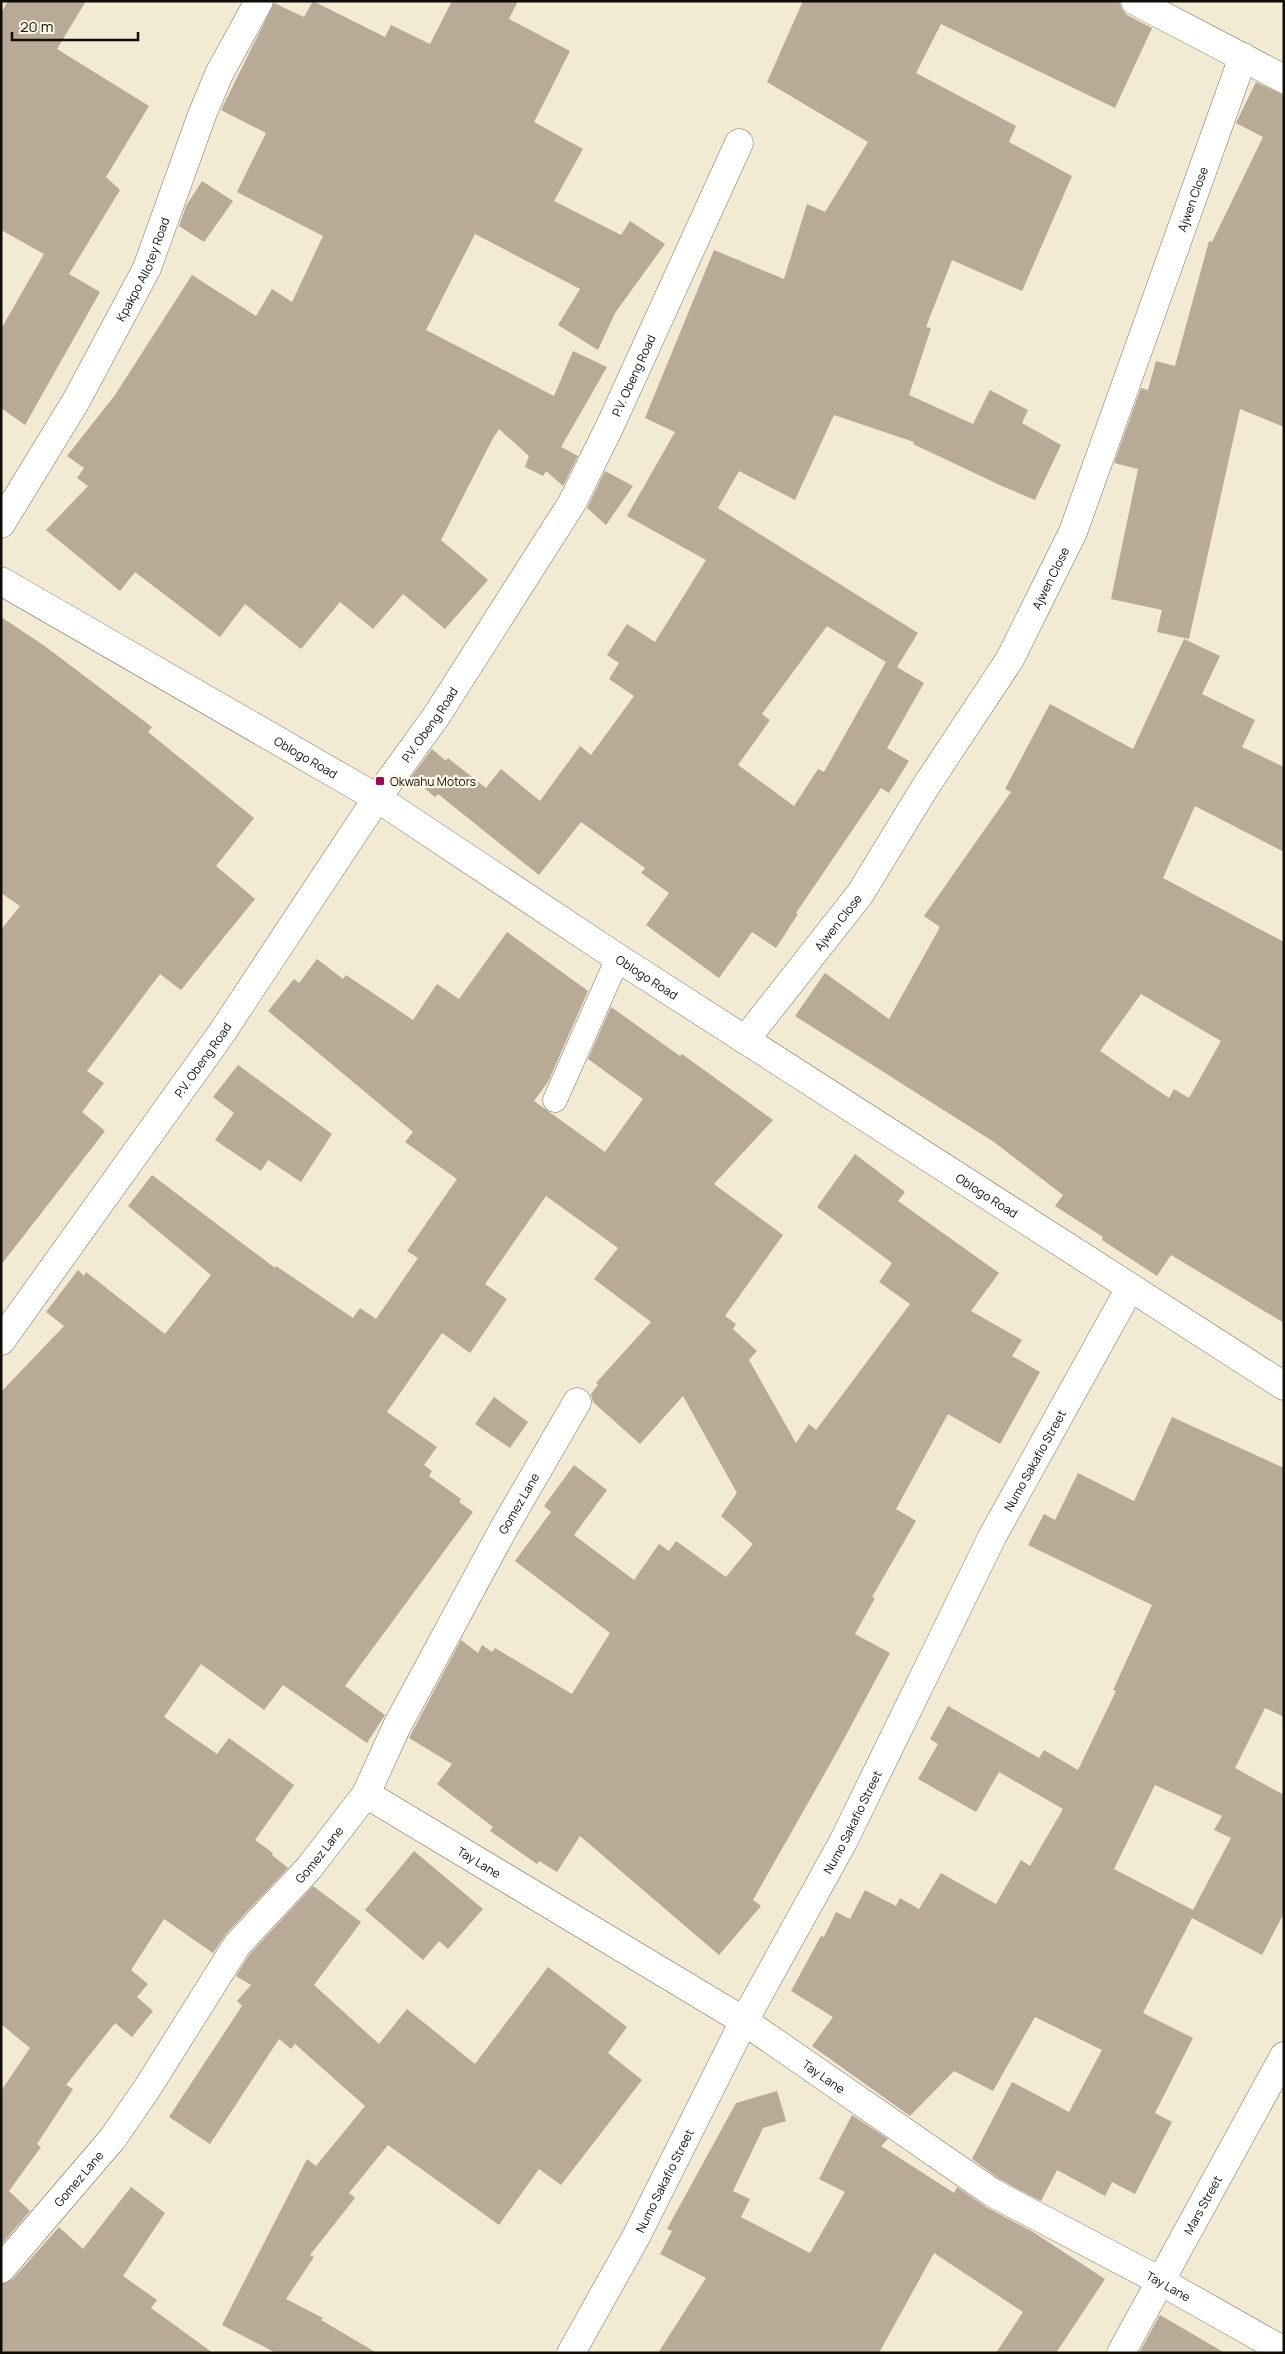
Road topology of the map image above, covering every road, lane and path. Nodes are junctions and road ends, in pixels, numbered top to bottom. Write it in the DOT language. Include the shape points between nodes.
graph roads {
  1 [pos="259,1"];
  2 [pos="1135,1"];
  3 [pos="1243,57"];
  4 [pos="1284,79"];
  5 [pos="739,143"];
  6 [pos="1,524"];
  7 [pos="1,581"];
  8 [pos="377,798"];
  9 [pos="618,958"];
  10 [pos="745,1040"];
  11 [pos="555,1100"];
  12 [pos="1130,1288"];
  13 [pos="3,1334"];
  14 [pos="1284,1386"];
  15 [pos="577,1402"];
  16 [pos="366,1794"];
  17 [pos="744,2021"];
  18 [pos="1284,2056"];
  19 [pos="1,2269"];
  20 [pos="1162,2282"];
  21 [pos="1284,2351"];
  22 [pos="570,2353"];
  23 [pos="1121,2353"];
  1 -- 6 [label="street, Kpakpo Allotey Road" via="219,74 202,114 147,268 76,401"];
  2 -- 3 [label="street"];
  3 -- 4 [label="street"];
  3 -- 10 [label="street, Ajwen Close" via="1074,532 1010,659 924,789 860,894"];
  5 -- 8 [label="street, P.V. Obeng Road" via="572,503 437,714"];
  7 -- 8 [label="street, Oblogo Road"];
  8 -- 9 [label="street, Oblogo Road"];
  8 -- 13 [label="street, P.V. Obeng Road" via="221,1034"];
  9 -- 10 [label="street, Oblogo Road"];
  9 -- 11 [label="lane"];
  10 -- 12 [label="street, Oblogo Road"];
  12 -- 14 [label="street, Oblogo Road"];
  12 -- 17 [label="street, Numo Sakafio Street" via="992,1537 843,1842"];
  15 -- 16 [label="street, Gomez Lane" via="401,1718"];
  16 -- 17 [label="street, Tay Lane"];
  16 -- 19 [label="street, Gomez Lane" via="309,1868 237,1945 113,2138"];
  17 -- 20 [label="street, Tay Lane" via="993,2193"];
  17 -- 22 [label="street, Numo Sakafio Street" via="637,2235"];
  18 -- 20 [label="street, Mars Street"];
  20 -- 21 [label="street, Tay Lane"];
  20 -- 23 [label="street, Mars Street"];
}
